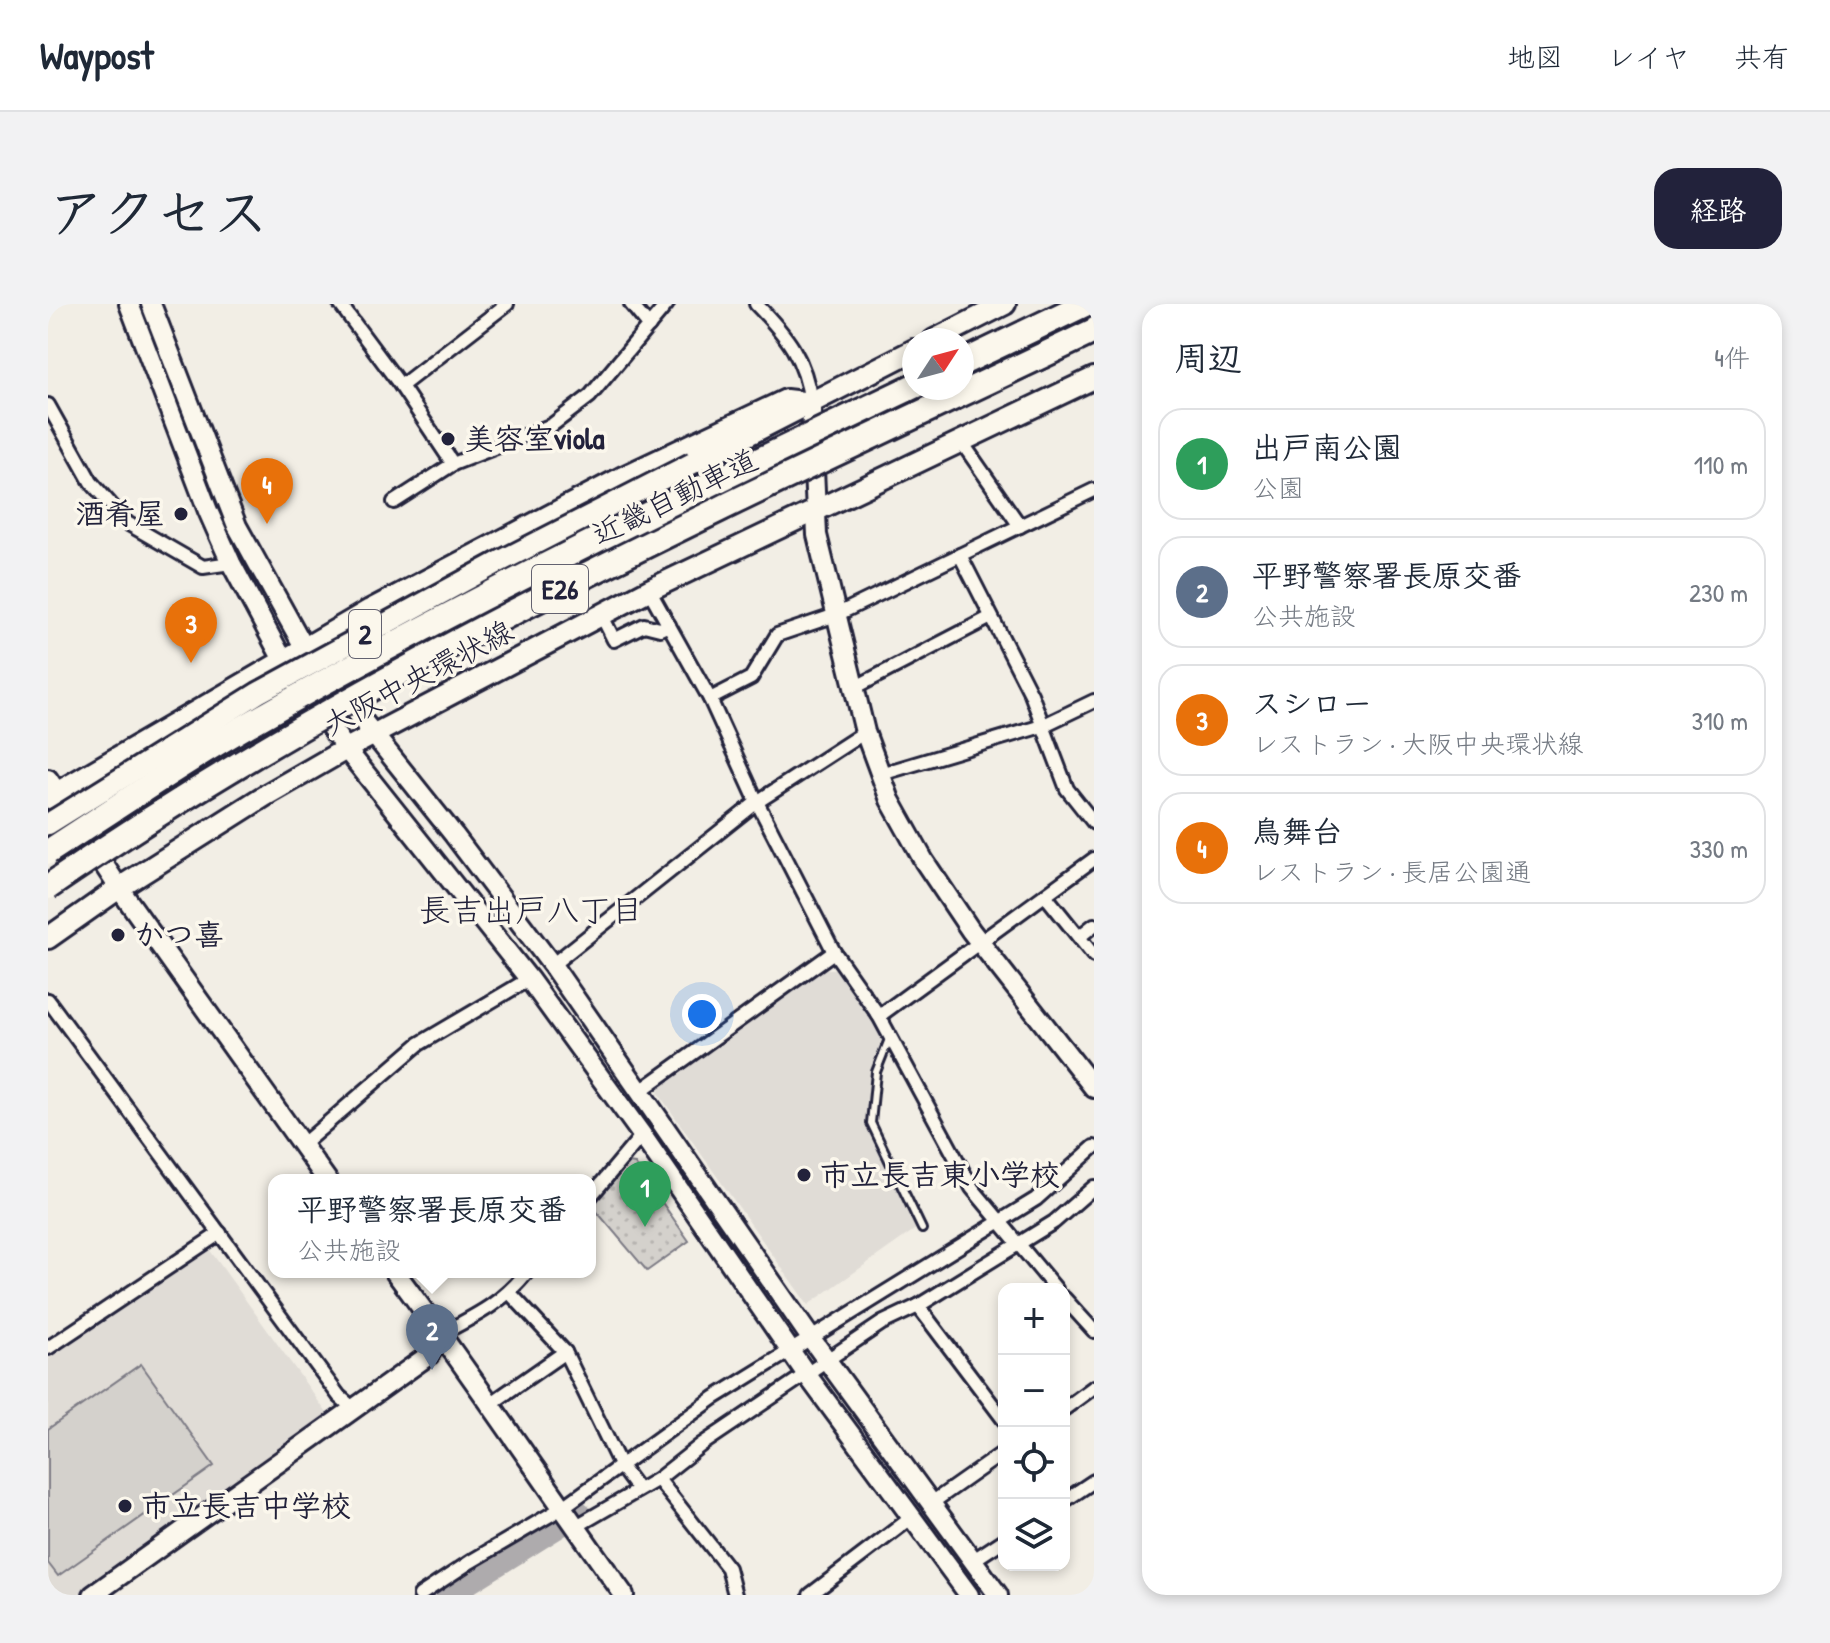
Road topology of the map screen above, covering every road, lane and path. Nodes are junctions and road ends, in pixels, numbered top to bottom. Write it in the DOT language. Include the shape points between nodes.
graph roads {
  1 [pos="129,304"];
  2 [pos="151,304"];
  3 [pos="340,304"];
  4 [pos="507,304"];
  5 [pos="631,304"];
  6 [pos="667,304"];
  7 [pos="756,304"];
  8 [pos="1005,304"];
  9 [pos="1085,304"];
  10 [pos="649,326"];
  11 [pos="958,328"];
  12 [pos="1094,331"];
  13 [pos="902,356"];
  14 [pos="974,357"];
  15 [pos="1094,378"];
  16 [pos="401,386"];
  17 [pos="902,392"];
  18 [pos="811,403"];
  19 [pos="48,405"];
  20 [pos="961,441"];
  21 [pos="453,464"];
  22 [pos="1094,490"];
  23 [pos="394,502"];
  24 [pos="815,513"];
  25 [pos="1020,526"];
  26 [pos="960,555"];
  27 [pos="231,563"];
  28 [pos="640,595"];
  29 [pos="601,614"];
  30 [pos="836,615"];
  31 [pos="991,617"];
  32 [pos="644,625"];
  33 [pos="669,625"];
  34 [pos="304,647"];
  35 [pos="283,660"];
  36 [pos="854,688"];
  37 [pos="710,699"];
  38 [pos="1094,701"];
  39 [pos="313,702"];
  40 [pos="259,706"];
  41 [pos="247,710"];
  42 [pos="1042,726"];
  43 [pos="199,729"];
  44 [pos="865,732"];
  45 [pos="374,735"];
  46 [pos="346,749"];
  47 [pos="881,774"];
  48 [pos="51,790"];
  49 [pos="757,802"];
  50 [pos="1094,823"];
  51 [pos="48,824"];
  52 [pos="48,852"];
  53 [pos="1094,859"];
  54 [pos="48,887"];
  55 [pos="119,888"];
  56 [pos="1045,895"];
  57 [pos="1094,925"];
  58 [pos="1079,937"];
  59 [pos="48,938"];
  60 [pos="979,942"];
  61 [pos="834,952"];
  62 [pos="1094,956"];
  63 [pos="552,965"];
  64 [pos="529,979"];
  65 [pos="48,1000"];
  66 [pos="879,1016"];
  67 [pos="890,1035"];
  68 [pos="1094,1088"];
  69 [pos="639,1092"];
  70 [pos="642,1135"];
  71 [pos="302,1145"];
  72 [pos="1094,1147"];
  73 [pos="323,1174"];
  74 [pos="1094,1187"];
  75 [pos="596,1190"];
  76 [pos="998,1222"];
  77 [pos="922,1229"];
  78 [pos="220,1233"];
  79 [pos="1016,1244"];
  80 [pos="399,1278"];
  81 [pos="522,1278"];
  82 [pos="1051,1283"];
  83 [pos="510,1293"];
  84 [pos="1070,1305"];
  85 [pos="918,1306"];
  86 [pos="1094,1331"];
  87 [pos="441,1334"];
  88 [pos="810,1337"];
  89 [pos="48,1348"];
  90 [pos="790,1350"];
  91 [pos="565,1352"];
  92 [pos="827,1361"];
  93 [pos="807,1375"];
  94 [pos="1094,1387"];
  95 [pos="489,1405"];
  96 [pos="1070,1405"];
  97 [pos="354,1409"];
  98 [pos="998,1412"];
  99 [pos="998,1456"];
  100 [pos="621,1467"];
  101 [pos="658,1479"];
  102 [pos="1094,1481"];
  103 [pos="638,1490"];
  104 [pos="1067,1499"];
  105 [pos="930,1504"];
  106 [pos="562,1508"];
  107 [pos="911,1518"];
  108 [pos="575,1527"];
  109 [pos="998,1544"];
  110 [pos="972,1561"];
  111 [pos="93,1595"];
  112 [pos="420,1595"];
  113 [pos="624,1595"];
  114 [pos="735,1595"];
  115 [pos="810,1595"];
  116 [pos="969,1595"];
  117 [pos="998,1595"];
  1 -- 27 [label="street"];
  2 -- 34 [label="street" via="237,526"];
  3 -- 16 [label="street"];
  4 -- 16 [label="street"];
  5 -- 10 [label="street"];
  6 -- 10 [label="street"];
  7 -- 18 [label="street" via="786,335 807,377"];
  8 -- 11 [label="main road"];
  9 -- 14 [label="highway"];
  10 -- 21 [label="street" via="590,396 552,425"];
  12 -- 54 [label="highway, 近畿自動車道 / E26, bridge" via="686,526 457,643 275,743"];
  13 -- 18 [label="main road, 大阪中央環状線 / 2"];
  15 -- 20 [label="main road, 大阪中央環状線"];
  16 -- 21 [label="street"];
  17 -- 52 [label="highway, 近畿自動車道 / E26, bridge" via="469,603 259,718"];
  18 -- 24 [label="street"];
  18 -- 34 [label="main road, 2" via="786,400 623,477"];
  18 -- 43 [label="main road, 大阪中央環状線 / 2, bridge" via="499,562"];
  19 -- 27 [label="street" via="91,482 127,523 203,567"];
  20 -- 24 [label="main road, 大阪中央環状線"];
  20 -- 25 [label="street"];
  21 -- 23 [label="street"];
  22 -- 25 [label="street"];
  24 -- 28 [label="main road, 大阪中央環状線"];
  24 -- 30 [label="street"];
  25 -- 26 [label="street"];
  26 -- 30 [label="street"];
  26 -- 31 [label="street"];
  27 -- 35 [label="street"];
  28 -- 29 [label="main road, 大阪中央環状線"];
  28 -- 32 [label="street"];
  28 -- 33 [label="street"];
  29 -- 32 [label="street" via="614,640"];
  29 -- 45 [label="main road, 大阪中央環状線"];
  30 -- 36 [label="street"];
  30 -- 37 [label="street" via="777,635 751,678"];
  31 -- 36 [label="street"];
  31 -- 42 [label="street"];
  32 -- 33 [label="street"];
  33 -- 37 [label="street"];
  34 -- 35 [label="main road, 2"];
  34 -- 45 [label="street"];
  35 -- 39 [label="street"];
  35 -- 48 [label="main road, 2"];
  36 -- 44 [label="street"];
  37 -- 49 [label="street"];
  38 -- 42 [label="street"];
  39 -- 40 [label="lane"];
  39 -- 45 [label="lane" via="351,715"];
  39 -- 46 [label="street"];
  41 -- 43 [label="lane"];
  42 -- 47 [label="street"];
  42 -- 50 [label="street" via="1067,789"];
  43 -- 51 [label="main road, 大阪中央環状線 / 2, bridge"];
  44 -- 47 [label="street"];
  44 -- 49 [label="street"];
  45 -- 46 [label="main road, 大阪中央環状線"];
  45 -- 63 [label="street"];
  46 -- 55 [label="main road, 大阪中央環状線"];
  46 -- 64 [label="street"];
  47 -- 60 [label="street" via="924,861"];
  48 -- 55 [label="street"];
  49 -- 61 [label="street"];
  49 -- 63 [label="street"];
  53 -- 56 [label="street"];
  55 -- 59 [label="main road, 大阪中央環状線"];
  55 -- 71 [label="street"];
  56 -- 58 [label="street"];
  56 -- 60 [label="street"];
  57 -- 58 [label="street"];
  58 -- 62 [label="street"];
  60 -- 66 [label="street"];
  60 -- 68 [label="street"];
  61 -- 66 [label="street"];
  61 -- 69 [label="street"];
  63 -- 69 [label="street"];
  64 -- 70 [label="street"];
  64 -- 71 [label="street" via="419,1044"];
  65 -- 78 [label="street"];
  66 -- 67 [label="street"];
  67 -- 76 [label="street" via="972,1188"];
  67 -- 77 [label="lane" via="876,1072 871,1123"];
  69 -- 88 [label="street"];
  70 -- 75 [label="street"];
  70 -- 90 [label="street"];
  71 -- 73 [label="street"];
  72 -- 76 [label="street" via="1036,1199"];
  74 -- 79 [label="street" via="1054,1222"];
  76 -- 79 [label="street"];
  76 -- 88 [label="street"];
  78 -- 89 [label="street"];
  78 -- 97 [label="street" via="339,1396"];
  79 -- 82 [label="street"];
  79 -- 85 [label="street"];
  80 -- 87 [label="street"];
  81 -- 83 [label="street"];
  83 -- 87 [label="street"];
  83 -- 91 [label="street"];
  84 -- 86 [label="street"];
  85 -- 92 [label="street" via="882,1323"];
  85 -- 98 [label="street"];
  87 -- 95 [label="street"];
  87 -- 97 [label="street" via="429,1355"];
  88 -- 90 [label="street"];
  88 -- 92 [label="street"];
  90 -- 93 [label="street"];
  90 -- 100 [label="street"];
  91 -- 95 [label="street"];
  91 -- 100 [label="street"];
  92 -- 93 [label="street"];
  92 -- 105 [label="street"];
  93 -- 101 [label="street"];
  93 -- 107 [label="street"];
  94 -- 96 [label="street"];
  95 -- 106 [label="street"];
  97 -- 111 [label="street"];
  99 -- 105 [label="street"];
  100 -- 103 [label="street"];
  100 -- 106 [label="street"];
  101 -- 103 [label="street"];
  101 -- 114 [label="street" via="728,1568"];
  102 -- 104 [label="street"];
  103 -- 108 [label="street"];
  105 -- 110 [label="street"];
  106 -- 108 [label="street"];
  106 -- 112 [label="street"];
  107 -- 115 [label="street"];
  107 -- 116 [label="street"];
  108 -- 113 [label="street"];
  109 -- 110 [label="street"];
  110 -- 117 [label="street"];
}
